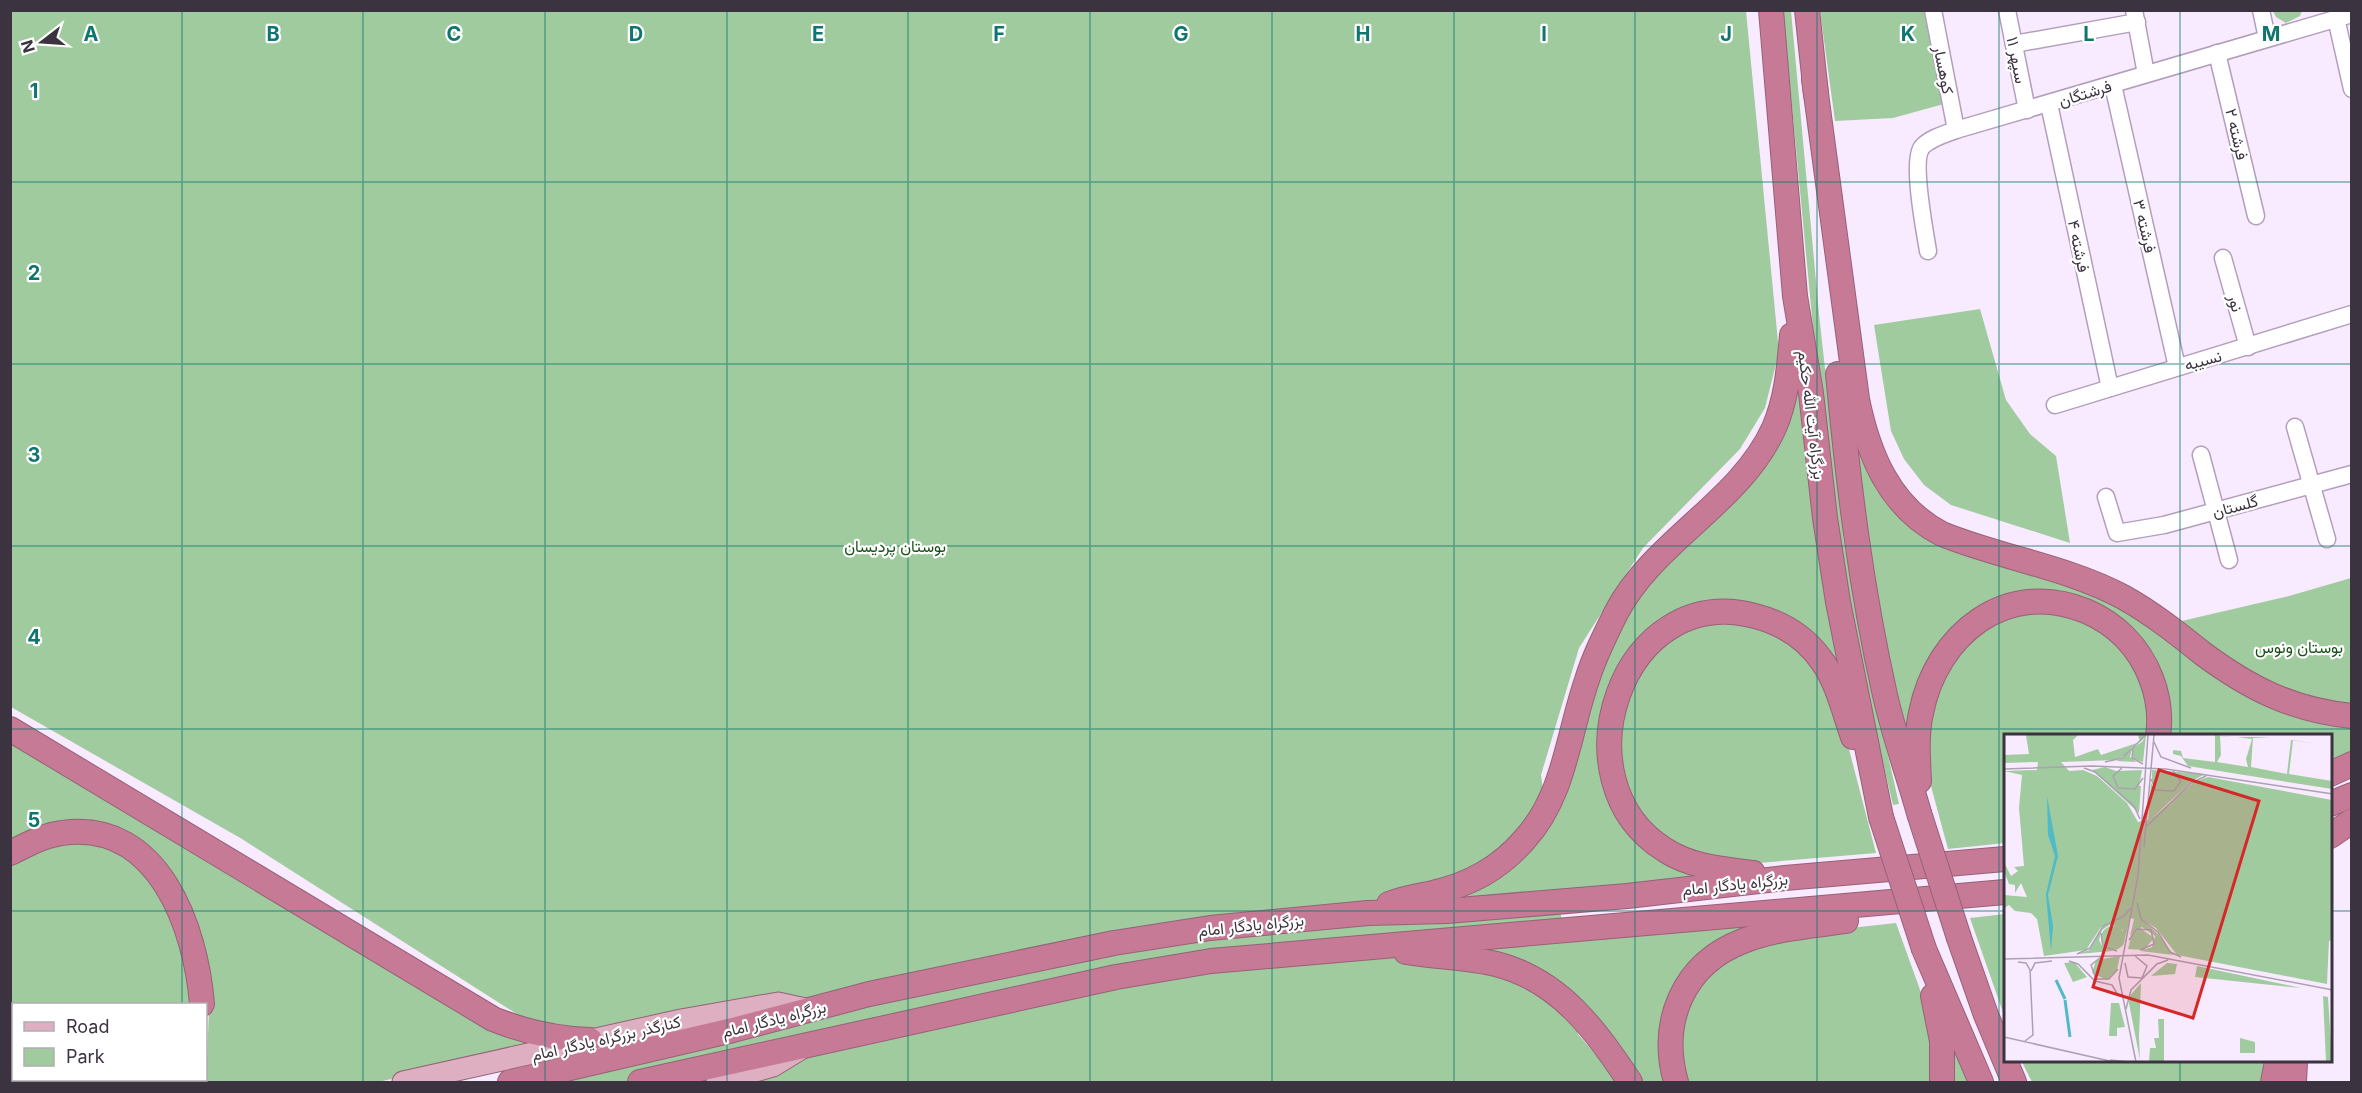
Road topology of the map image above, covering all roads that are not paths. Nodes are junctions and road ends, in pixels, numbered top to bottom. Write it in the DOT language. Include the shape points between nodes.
graph roads {
  1 [pos="1772,10"];
  2 [pos="1807,10"];
  3 [pos="1933,10"];
  4 [pos="2007,10"];
  5 [pos="2261,10"];
  6 [pos="2135,16"];
  7 [pos="2344,16"];
  8 [pos="2314,17"];
  9 [pos="2268,39"];
  10 [pos="2014,44"];
  11 [pos="2217,53"];
  12 [pos="2146,74"];
  13 [pos="1815,79"];
  14 [pos="2113,85"];
  15 [pos="2352,89"];
  16 [pos="2049,104"];
  17 [pos="2027,110"];
  18 [pos="1956,130"];
  19 [pos="2256,216"];
  20 [pos="1928,251"];
  21 [pos="2223,258"];
  22 [pos="1795,296"];
  23 [pos="2352,314"];
  24 [pos="2248,347"];
  25 [pos="2176,367"];
  26 [pos="2110,387"];
  27 [pos="2055,405"];
  28 [pos="2295,427"];
  29 [pos="2201,455"];
  30 [pos="2352,474"];
  31 [pos="2312,485"];
  32 [pos="2106,497"];
  33 [pos="2216,511"];
  34 [pos="2327,539"];
  35 [pos="2229,560"];
  36 [pos="2352,716"];
  37 [pos="10,729"];
  38 [pos="2158,734"];
  39 [pos="2352,764"];
  40 [pos="2332,774"];
  41 [pos="2352,795"];
  42 [pos="2332,804"];
  43 [pos="1919,813"];
  44 [pos="1881,817"];
  45 [pos="2352,821"];
  46 [pos="2332,835"];
  47 [pos="10,853"];
  48 [pos="1998,858"];
  49 [pos="1785,878"];
  50 [pos="2001,893"];
  51 [pos="1893,902"];
  52 [pos="1368,913"];
  53 [pos="1377,946"];
  54 [pos="1924,949"];
  55 [pos="202,1003"];
  56 [pos="811,1010"];
  57 [pos="1986,1015"];
  58 [pos="590,1040"];
  59 [pos="2004,1043"];
  60 [pos="807,1045"];
  61 [pos="2004,1059"];
  62 [pos="2006,1063"];
  63 [pos="2016,1063"];
  64 [pos="2277,1063"];
  65 [pos="2295,1063"];
  66 [pos="403,1083"];
  67 [pos="510,1083"];
  68 [pos="640,1083"];
  69 [pos="717,1083"];
  70 [pos="1630,1083"];
  71 [pos="1676,1083"];
  72 [pos="1942,1083"];
  73 [pos="1982,1083"];
  74 [pos="2014,1083"];
  75 [pos="2026,1083"];
  76 [pos="2273,1083"];
  77 [pos="2294,1083"];
  1 -- 22 [label="highway, بزرگراه آیت الله حکیم"];
  2 -- 13 [label="highway, بزرگراه آیت الله حکیم"];
  3 -- 18 [label="street, کوهسار"];
  4 -- 10 [label="street, سپهر ۱۱"];
  5 -- 9 [label="street"];
  6 -- 10 [label="street"];
  6 -- 12 [label="street"];
  7 -- 8 [label="street, فرشتگان"];
  7 -- 15 [label="street"];
  8 -- 9 [label="street, فرشتگان"];
  9 -- 11 [label="street, فرشتگان"];
  10 -- 17 [label="street, سپهر ۱۱"];
  11 -- 12 [label="street, فرشتگان"];
  11 -- 19 [label="street, فرشته ۲"];
  12 -- 14 [label="street, فرشتگان"];
  13 -- 36 [label="highway" via="1857,399 1876,464 1902,503 1942,534 2071,576 2124,598 2235,675 2277,699"];
  13 -- 43 [label="highway, بزرگراه آیت الله حکیم" via="1836,350 1857,543 1886,697"];
  14 -- 16 [label="street, فرشتگان"];
  14 -- 25 [label="street, فرشته ۳"];
  16 -- 17 [label="street, فرشتگان"];
  16 -- 26 [label="street, فرشته ۴"];
  17 -- 18 [label="street, فرشتگان"];
  18 -- 20 [label="street, فرشتگان" via="1929,142 1918,155"];
  21 -- 24 [label="street, نور"];
  22 -- 44 [label="highway, بزرگراه آیت الله حکیم" via="1837,592"];
  22 -- 52 [label="highway" via="1787,388 1773,429 1737,481 1662,554 1617,611 1587,680 1560,775 1539,821 1510,855 1484,875 1452,888 1401,899"];
  23 -- 24 [label="street, نسیبه"];
  24 -- 25 [label="street, نسیبه"];
  25 -- 26 [label="street, نسیبه"];
  26 -- 27 [label="street, نسیبه"];
  28 -- 31 [label="street"];
  29 -- 33 [label="street"];
  30 -- 31 [label="street, گلستان"];
  31 -- 33 [label="street, گلستان"];
  31 -- 34 [label="street"];
  32 -- 33 [label="street, گلستان" via="2117,533"];
  33 -- 35 [label="street"];
  37 -- 58 [label="highway" via="493,1019 537,1034"];
  38 -- 43 [label="highway" via="2155,687 2136,649 2122,634 2099,617 2065,604 2034,602 2007,607 1982,618 1954,641 1935,668 1919,724"];
  39 -- 40 [label="highway"];
  41 -- 42 [label="highway"];
  43 -- 57 [label="highway, بزرگراه آیت الله حکیم, bridge"];
  44 -- 49 [label="highway" via="1836,686 1823,662 1800,637 1772,621 1729,612 1687,620 1662,633 1630,668 1614,707 1609,746 1619,797 1643,833 1676,856 1696,864"];
  44 -- 54 [label="highway, bridge"];
  45 -- 46 [label="highway"];
  47 -- 55 [label="highway" via="62,833 98,834 132,847 161,878 187,924"];
  48 -- 49 [label="highway, بزرگراه یادگار امام"];
  49 -- 52 [label="highway, بزرگراه یادگار امام" via="1627,896 1447,911"];
  50 -- 51 [label="highway, بزرگراه یادگار امام"];
  51 -- 53 [label="highway, بزرگراه یادگار امام"];
  51 -- 71 [label="highway" via="1861,918 1744,940 1703,966 1689,981 1673,1014 1669,1047"];
  52 -- 56 [label="highway, بزرگراه یادگار امام" via="1210,928 1114,943"];
  53 -- 60 [label="highway, بزرگراه یادگار امام" via="1210,961 1116,977"];
  53 -- 70 [label="highway" via="1483,962 1527,976 1560,996 1578,1013"];
  54 -- 72 [label="highway" via="1942,1041"];
  54 -- 73 [label="highway"];
  56 -- 58 [label="main road, کنارگذر بزرگراه یادگار امام" via="778,1003"];
  56 -- 67 [label="highway, بزرگراه یادگار امام"];
  57 -- 59 [label="highway"];
  57 -- 61 [label="highway"];
  58 -- 66 [label="main road, کنارگذر بزرگراه یادگار امام"];
  60 -- 68 [label="highway, بزرگراه یادگار امام"];
  60 -- 69 [label="main road" via="773,1066"];
  62 -- 74 [label="highway"];
  63 -- 75 [label="highway"];
  64 -- 76 [label="highway"];
  65 -- 77 [label="highway"];
}
